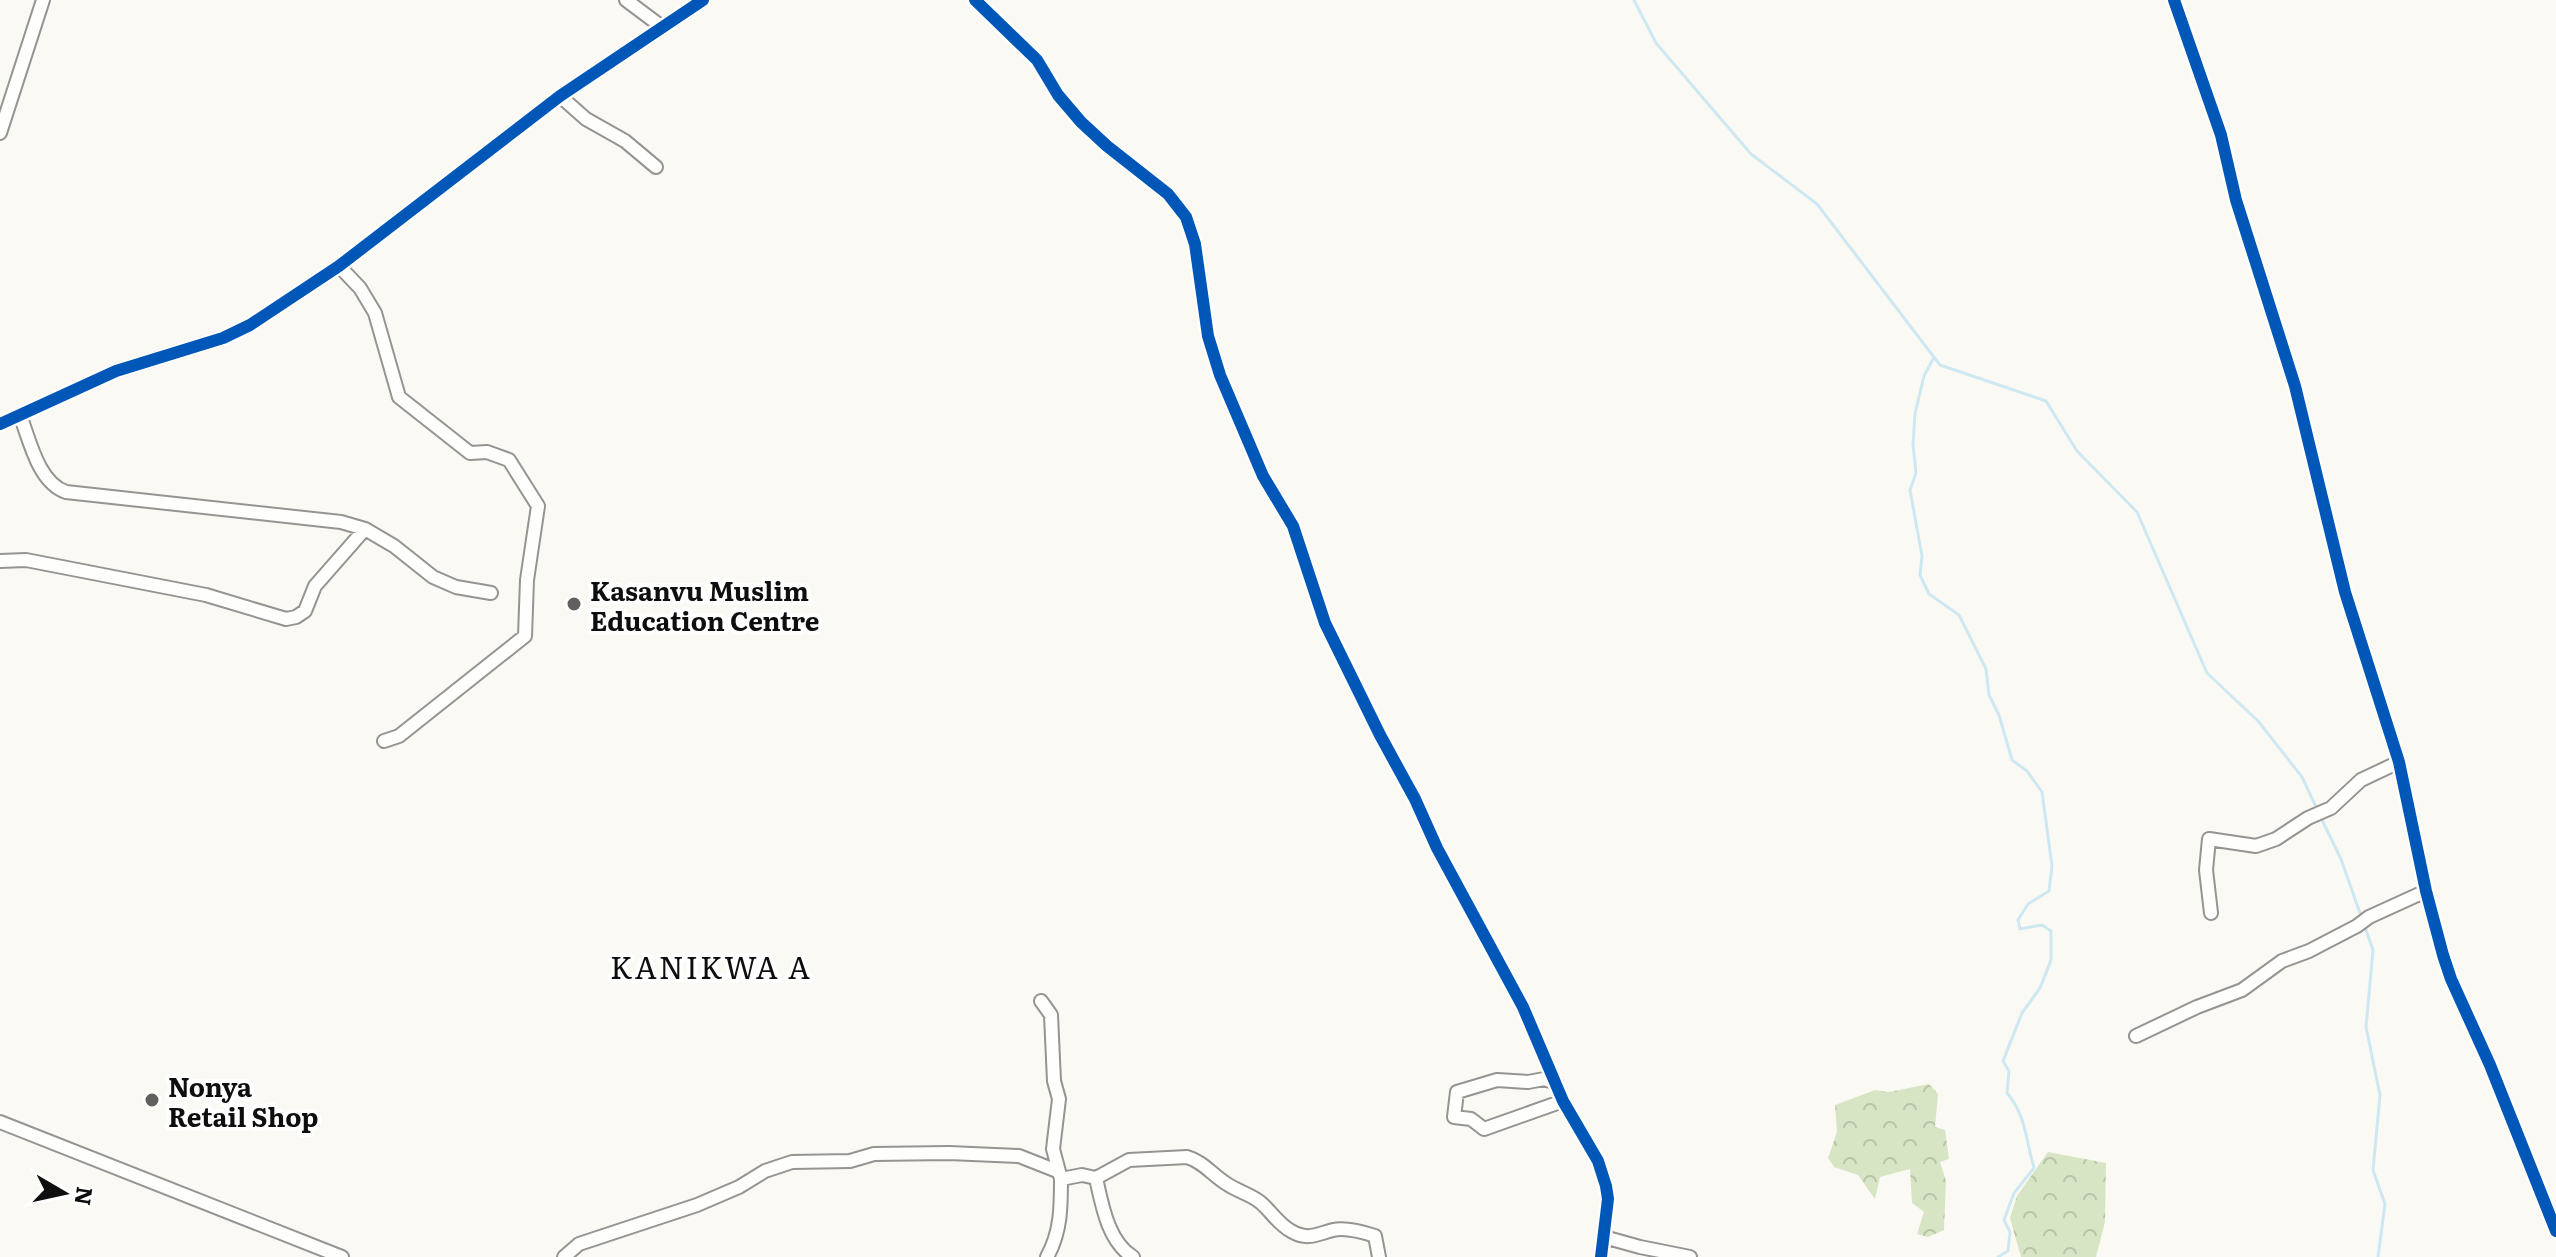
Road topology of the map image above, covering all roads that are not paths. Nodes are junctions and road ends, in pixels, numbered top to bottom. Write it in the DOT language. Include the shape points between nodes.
graph roads {
  1 [pos="43,0"];
  2 [pos="626,0"];
  3 [pos="703,0"];
  4 [pos="975,0"];
  5 [pos="2174,0"];
  6 [pos="662,27"];
  7 [pos="560,96"];
  8 [pos="0,133"];
  9 [pos="656,167"];
  10 [pos="339,266"];
  11 [pos="20,415"];
  12 [pos="0,424"];
  13 [pos="365,529"];
  14 [pos="0,561"];
  15 [pos="491,593"];
  16 [pos="384,741"];
  17 [pos="2399,762"];
  18 [pos="2426,891"];
  19 [pos="2211,913"];
  20 [pos="1041,1001"];
  21 [pos="2136,1036"];
  22 [pos="1556,1083"];
  23 [pos="1563,1101"];
  24 [pos="0,1122"];
  25 [pos="1059,1175"];
  26 [pos="1096,1178"];
  27 [pos="2556,1231"];
  28 [pos="1604,1237"];
  29 [pos="342,1257"];
  30 [pos="564,1257"];
  31 [pos="1047,1257"];
  32 [pos="1133,1257"];
  33 [pos="1379,1257"];
  34 [pos="1601,1257"];
  35 [pos="1690,1257"];
  1 -- 8 [label="street"];
  2 -- 6 [label="street"];
  3 -- 6 [label="street"];
  4 -- 22 [label="street" via="1037,60 1081,122 1168,194 1186,217 1220,375 1263,476 1293,526 1325,623 1523,1007"];
  5 -- 17 [label="street" via="2221,135 2295,386 2345,592"];
  6 -- 7 [label="street"];
  7 -- 9 [label="street"];
  7 -- 10 [label="street"];
  10 -- 11 [label="street" via="223,338 116,371"];
  10 -- 16 [label="street" via="375,313 399,397 470,453 509,460 538,506 525,636 399,736"];
  11 -- 12 [label="street"];
  11 -- 13 [label="street" via="44,474 66,492"];
  13 -- 14 [label="street" via="315,586 305,611 286,619 206,595 26,560"];
  13 -- 15 [label="street" via="433,577"];
  17 -- 18 [label="street"];
  17 -- 19 [label="street" via="2361,780 2331,808 2276,839 2256,846 2209,839"];
  18 -- 21 [label="street" via="2282,961 2242,990"];
  18 -- 27 [label="street" via="2451,979"];
  20 -- 25 [label="street" via="1051,1015 1059,1099 1053,1149"];
  22 -- 23 [label="street"];
  22 -- 23 [label="street" via="1497,1080 1457,1092 1454,1117 1471,1119 1484,1129"];
  23 -- 28 [label="street" via="1604,1177"];
  24 -- 29 [label="street"];
  25 -- 26 [label="street"];
  25 -- 30 [label="street" via="1019,1156 874,1154 850,1161 792,1162 697,1205 579,1244"];
  25 -- 31 [label="street" via="1061,1217"];
  26 -- 32 [label="street" via="1112,1231 1123,1251"];
  26 -- 33 [label="street" via="1129,1160 1195,1159 1260,1202 1290,1231 1319,1237 1334,1230 1375,1236"];
  28 -- 34 [label="street"];
  28 -- 35 [label="street"];
}
